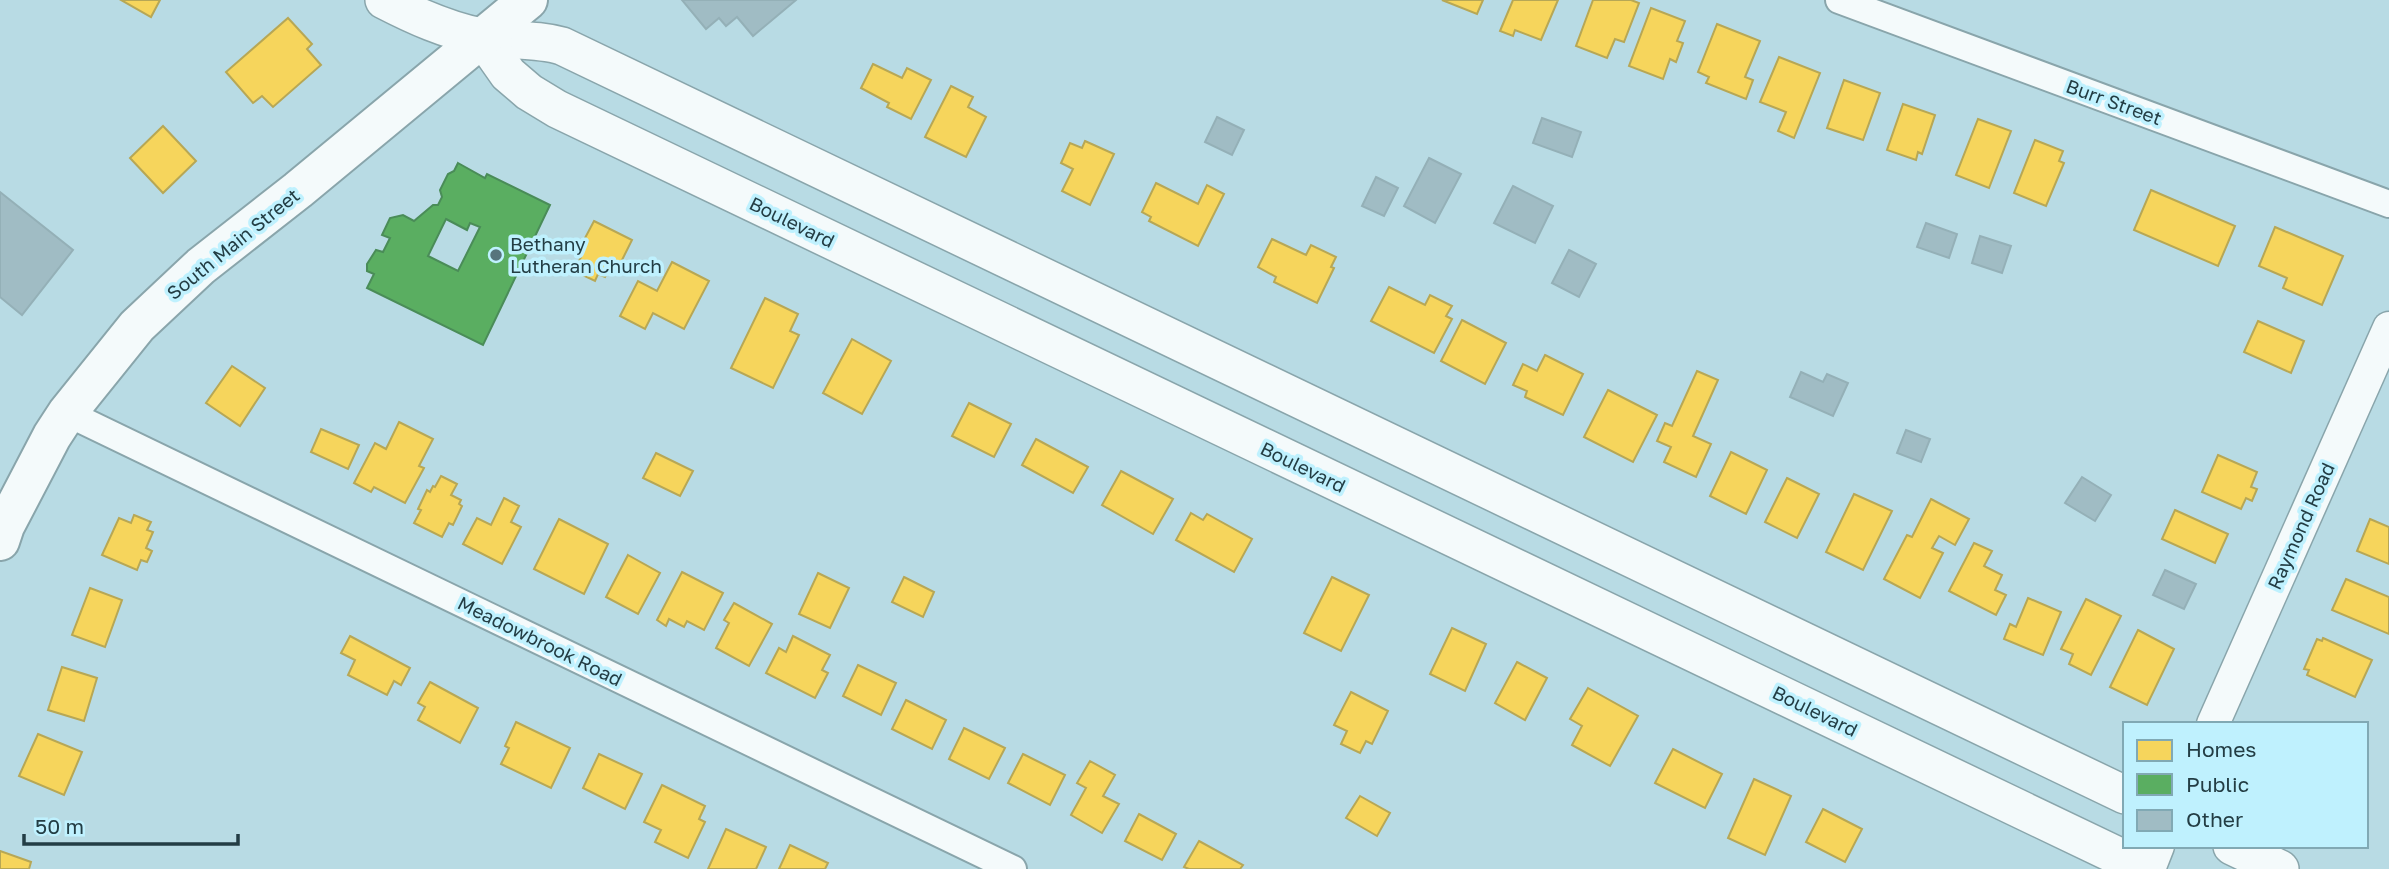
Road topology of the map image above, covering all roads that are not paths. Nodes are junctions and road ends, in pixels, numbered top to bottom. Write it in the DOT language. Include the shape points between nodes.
graph roads {
  1 [pos="384,0"];
  2 [pos="528,0"];
  3 [pos="1839,0"];
  4 [pos="482,37"];
  5 [pos="2389,204"];
  6 [pos="930,222"];
  7 [pos="904,276"];
  8 [pos="2389,328"];
  9 [pos="67,413"];
  10 [pos="1338,417"];
  11 [pos="1311,470"];
  12 [pos="0,541"];
  13 [pos="1741,610"];
  14 [pos="1715,664"];
  15 [pos="2214,722"];
  16 [pos="2123,794"];
  17 [pos="2157,848"];
  18 [pos="2236,848"];
  19 [pos="1013,869"];
  20 [pos="2147,869"];
  21 [pos="2280,869"];
  1 -- 4 [label="main road" via="434,24"];
  2 -- 4 [label="main road, South Main Street"];
  3 -- 5 [label="street, Burr Street"];
  4 -- 6 [label="main road" via="562,46"];
  4 -- 7 [label="main road, Boulevard" via="508,74 557,109"];
  4 -- 9 [label="main road, South Main Street" via="201,266 137,326"];
  6 -- 7 [label="main road"];
  6 -- 10 [label="main road"];
  7 -- 11 [label="main road, Boulevard"];
  8 -- 15 [label="street, Raymond Road"];
  9 -- 12 [label="main road, South Main Street"];
  9 -- 19 [label="street, Meadowbrook Road"];
  10 -- 11 [label="main road"];
  10 -- 13 [label="main road"];
  11 -- 14 [label="main road, Boulevard"];
  13 -- 14 [label="main road"];
  13 -- 16 [label="main road"];
  14 -- 20 [label="main road, Boulevard"];
  17 -- 20 [label="street"];
  18 -- 21 [label="main road"];
}
